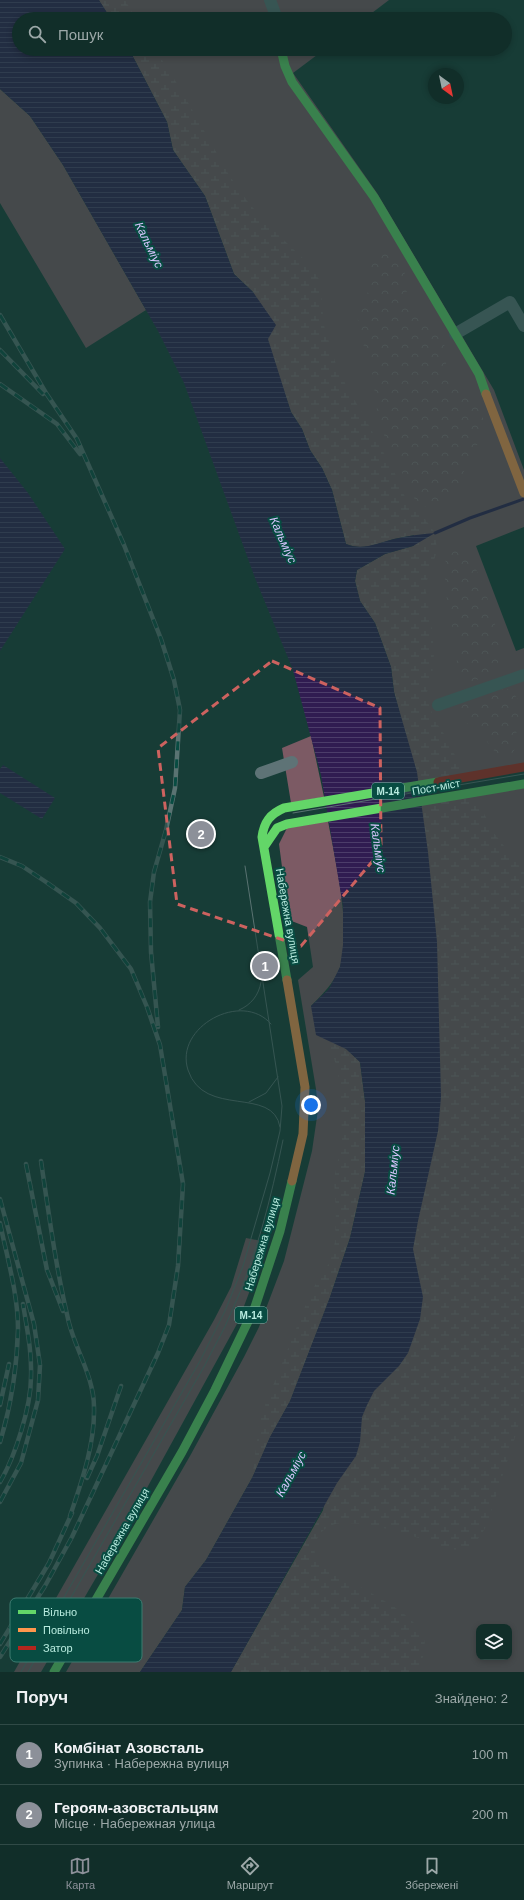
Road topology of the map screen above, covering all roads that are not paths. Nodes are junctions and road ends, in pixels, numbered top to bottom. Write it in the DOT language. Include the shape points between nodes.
graph roads {
  1 [pos="270,0"];
  2 [pos="274,12"];
  3 [pos="283,56"];
  4 [pos="524,326"];
  5 [pos="455,334"];
  6 [pos="524,492"];
  7 [pos="524,675"];
  8 [pos="438,705"];
  9 [pos="292,762"];
  10 [pos="522,766"];
  11 [pos="261,773"];
  12 [pos="524,784"];
  13 [pos="264,847"];
  14 [pos="97,1598"];
  15 [pos="60,1662"];
  16 [pos="54,1672"];
  1 -- 2 [label="street"];
  3 -- 5 [label="main road" via="292,82 374,197"];
  4 -- 5 [label="street" via="510,302"];
  5 -- 6 [label="main road" via="479,374"];
  7 -- 8 [label="street"];
  9 -- 11 [label="street"];
  10 -- 13 [label="main road, Пост-міст / М-14" via="281,809 262,825"];
  12 -- 13 [label="main road, Пост-міст / М-14" via="294,823 277,828"];
  13 -- 14 [label="main road, Набережна вулиця / М-14" via="301,1056 306,1095 303,1134 280,1231 255,1307 182,1452"];
  15 -- 16 [label="main road, Набережна вулиця / М-14"];
}
